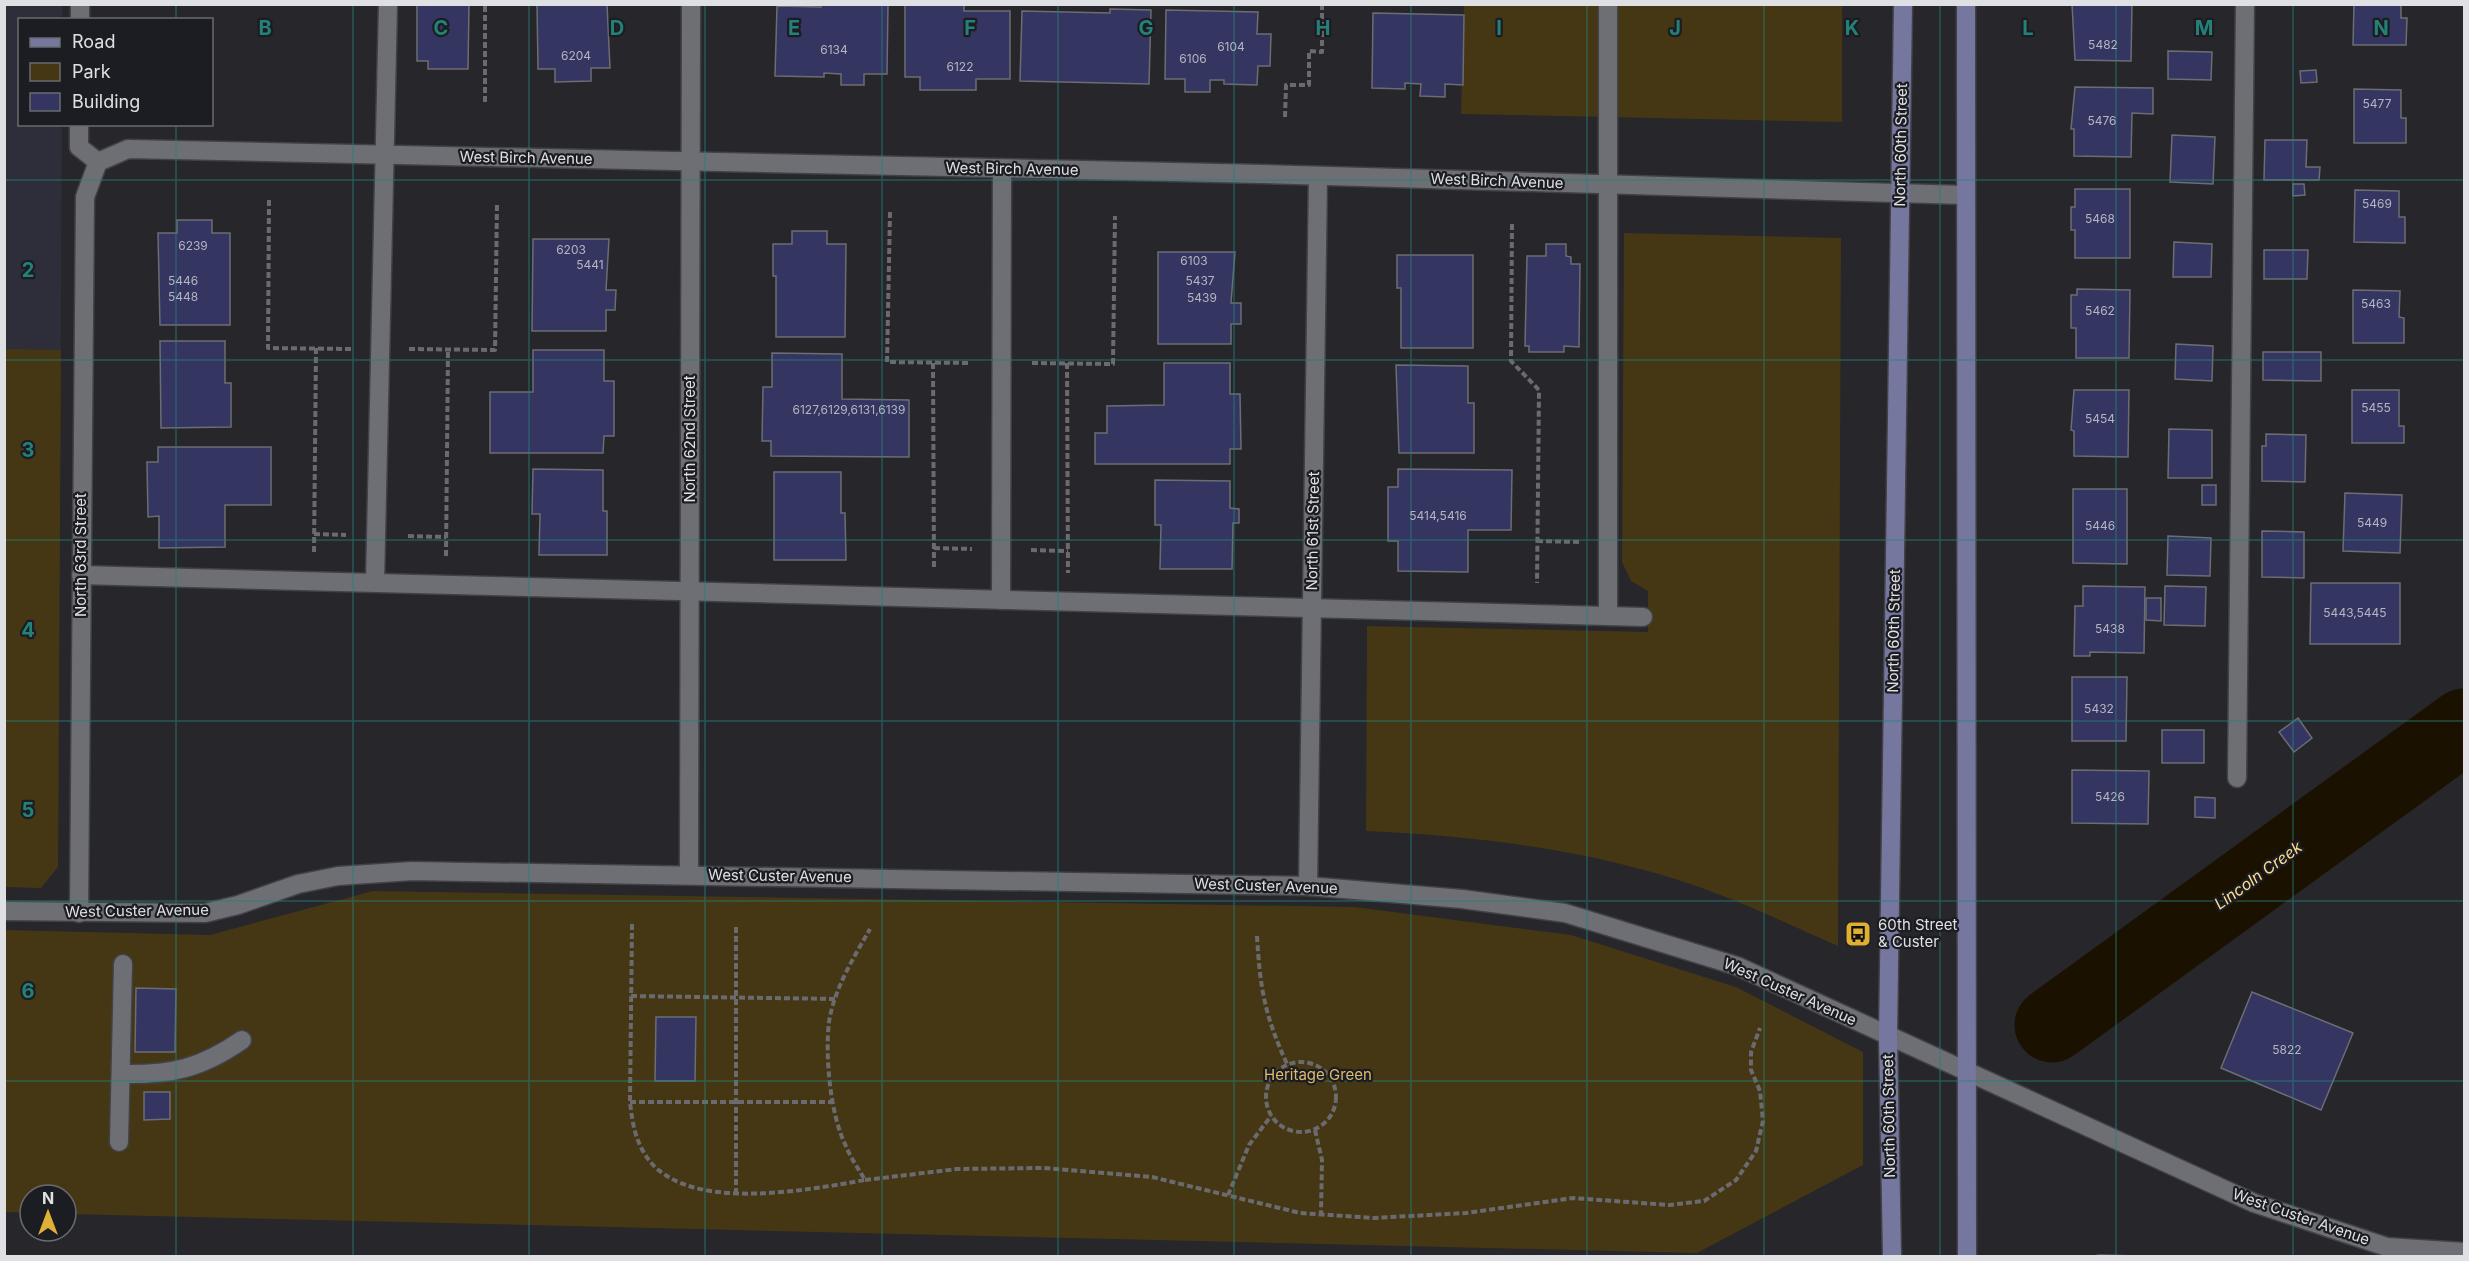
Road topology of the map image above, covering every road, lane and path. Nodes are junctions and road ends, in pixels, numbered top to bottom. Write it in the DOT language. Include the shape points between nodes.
graph roads {
  1 [pos="388,4"];
  2 [pos="485,4"];
  3 [pos="692,4"];
  4 [pos="1322,4"];
  5 [pos="1608,4"];
  6 [pos="1903,4"];
  7 [pos="1966,4"];
  8 [pos="2245,4"];
  9 [pos="485,102"];
  10 [pos="1285,117"];
  11 [pos="79,126"];
  12 [pos="386,154"];
  13 [pos="690,161"];
  14 [pos="98,162"];
  15 [pos="1002,169"];
  16 [pos="1318,176"];
  17 [pos="1607,185"];
  18 [pos="1900,195"];
  19 [pos="1964,195"];
  20 [pos="1512,224"];
  21 [pos="316,348"];
  22 [pos="448,350"];
  23 [pos="933,363"];
  24 [pos="1067,363"];
  25 [pos="1537,541"];
  26 [pos="1608,543"];
  27 [pos="81,575"];
  28 [pos="314,581"];
  29 [pos="375,582"];
  30 [pos="445,584"];
  31 [pos="689,591"];
  32 [pos="934,597"];
  33 [pos="1001,600"];
  34 [pos="1068,602"];
  35 [pos="1312,609"];
  36 [pos="1537,614"];
  37 [pos="1608,616"];
  38 [pos="1643,617"];
  39 [pos="2237,778"];
  40 [pos="689,874"];
  41 [pos="1308,886"];
  42 [pos="4,911"];
  43 [pos="79,913"];
  44 [pos="632,924"];
  45 [pos="736,927"];
  46 [pos="870,929"];
  47 [pos="1257,936"];
  48 [pos="123,964"];
  49 [pos="631,996"];
  50 [pos="736,997"];
  51 [pos="837,999"];
  52 [pos="1760,1028"];
  53 [pos="1888,1037"];
  54 [pos="242,1040"];
  55 [pos="1287,1064"];
  56 [pos="1968,1072"];
  57 [pos="121,1074"];
  58 [pos="630,1102"];
  59 [pos="736,1102"];
  60 [pos="834,1102"];
  61 [pos="1271,1116"];
  62 [pos="1315,1130"];
  63 [pos="119,1142"];
  64 [pos="865,1180"];
  65 [pos="736,1193"];
  66 [pos="1228,1195"];
  67 [pos="1321,1214"];
  68 [pos="2464,1252"];
  69 [pos="1892,1257"];
  70 [pos="1966,1257"];
  1 -- 12 [label="street"];
  2 -- 9 [label="path"];
  3 -- 13 [label="street, North 62nd Street"];
  4 -- 10 [label="path" via="1322,52 1310,51 1309,85 1286,85"];
  5 -- 17 [label="street"];
  6 -- 18 [label="main road, North 60th Street"];
  7 -- 19 [label="main road"];
  8 -- 39 [label="street"];
  11 -- 14 [label="street" via="79,147"];
  12 -- 13 [label="street, West Birch Avenue"];
  12 -- 14 [label="street, West Birch Avenue" via="128,149"];
  12 -- 29 [label="street"];
  13 -- 15 [label="street, West Birch Avenue"];
  13 -- 31 [label="street, North 62nd Street"];
  14 -- 27 [label="street, North 63rd Street" via="85,197"];
  15 -- 16 [label="street, West Birch Avenue"];
  15 -- 33 [label="street"];
  16 -- 17 [label="street, West Birch Avenue"];
  16 -- 35 [label="street, North 61st Street"];
  17 -- 18 [label="street, West Birch Avenue"];
  17 -- 26 [label="street"];
  18 -- 19 [label="street, West Birch Avenue"];
  18 -- 53 [label="main road, North 60th Street"];
  19 -- 56 [label="main road"];
  20 -- 25 [label="path" via="1511,361 1539,390"];
  21 -- 28 [label="path"];
  22 -- 30 [label="path"];
  23 -- 32 [label="path"];
  24 -- 34 [label="path"];
  25 -- 26 [label="path"];
  25 -- 36 [label="path"];
  26 -- 37 [label="street"];
  27 -- 28 [label="street"];
  27 -- 43 [label="street, North 63rd Street"];
  28 -- 29 [label="street"];
  29 -- 30 [label="street"];
  30 -- 31 [label="street"];
  31 -- 32 [label="street"];
  31 -- 40 [label="street, North 62nd Street"];
  32 -- 33 [label="street"];
  33 -- 34 [label="street"];
  34 -- 35 [label="street"];
  35 -- 36 [label="street"];
  35 -- 41 [label="street, North 61st Street"];
  36 -- 37 [label="street"];
  37 -- 38 [label="street"];
  40 -- 41 [label="street, West Custer Avenue"];
  40 -- 43 [label="street, West Custer Avenue" via="412,871 338,876 298,884 205,913"];
  41 -- 53 [label="street, West Custer Avenue" via="1462,899 1565,913 1737,966"];
  42 -- 43 [label="street, West Custer Avenue"];
  44 -- 49 [label="path"];
  45 -- 50 [label="path"];
  46 -- 51 [label="path"];
  47 -- 55 [label="path" via="1260,986 1272,1030"];
  48 -- 57 [label="street"];
  49 -- 50 [label="path"];
  49 -- 58 [label="path"];
  50 -- 51 [label="path"];
  50 -- 59 [label="path"];
  51 -- 60 [label="path" via="830,1020 828,1055"];
  52 -- 67 [label="path" via="1751,1052 1751,1070 1760,1091 1763,1121 1756,1151 1736,1180 1704,1201 1669,1205 1573,1198 1454,1214 1374,1218"];
  53 -- 56 [label="street, West Custer Avenue"];
  53 -- 69 [label="main road, North 60th Street"];
  54 -- 57 [label="street" via="216,1058 181,1071"];
  55 -- 61 [label="path" via="1269,1081 1266,1105"];
  55 -- 62 [label="path" via="1298,1061 1320,1067 1334,1083 1337,1094 1332,1116"];
  56 -- 68 [label="street, West Custer Avenue" via="2254,1203 2386,1246"];
  56 -- 70 [label="main road"];
  57 -- 63 [label="street"];
  58 -- 59 [label="path"];
  58 -- 65 [label="path" via="633,1128 644,1153 665,1175 690,1187"];
  59 -- 60 [label="path"];
  59 -- 65 [label="path"];
  60 -- 64 [label="path" via="844,1143"];
  61 -- 62 [label="path" via="1290,1132"];
  61 -- 66 [label="path" via="1250,1145"];
  62 -- 67 [label="path" via="1322,1160"];
  64 -- 65 [label="path" via="797,1191"];
  64 -- 66 [label="path" via="957,1169 1043,1168 1152,1177"];
  66 -- 67 [label="path" via="1300,1213"];
}
